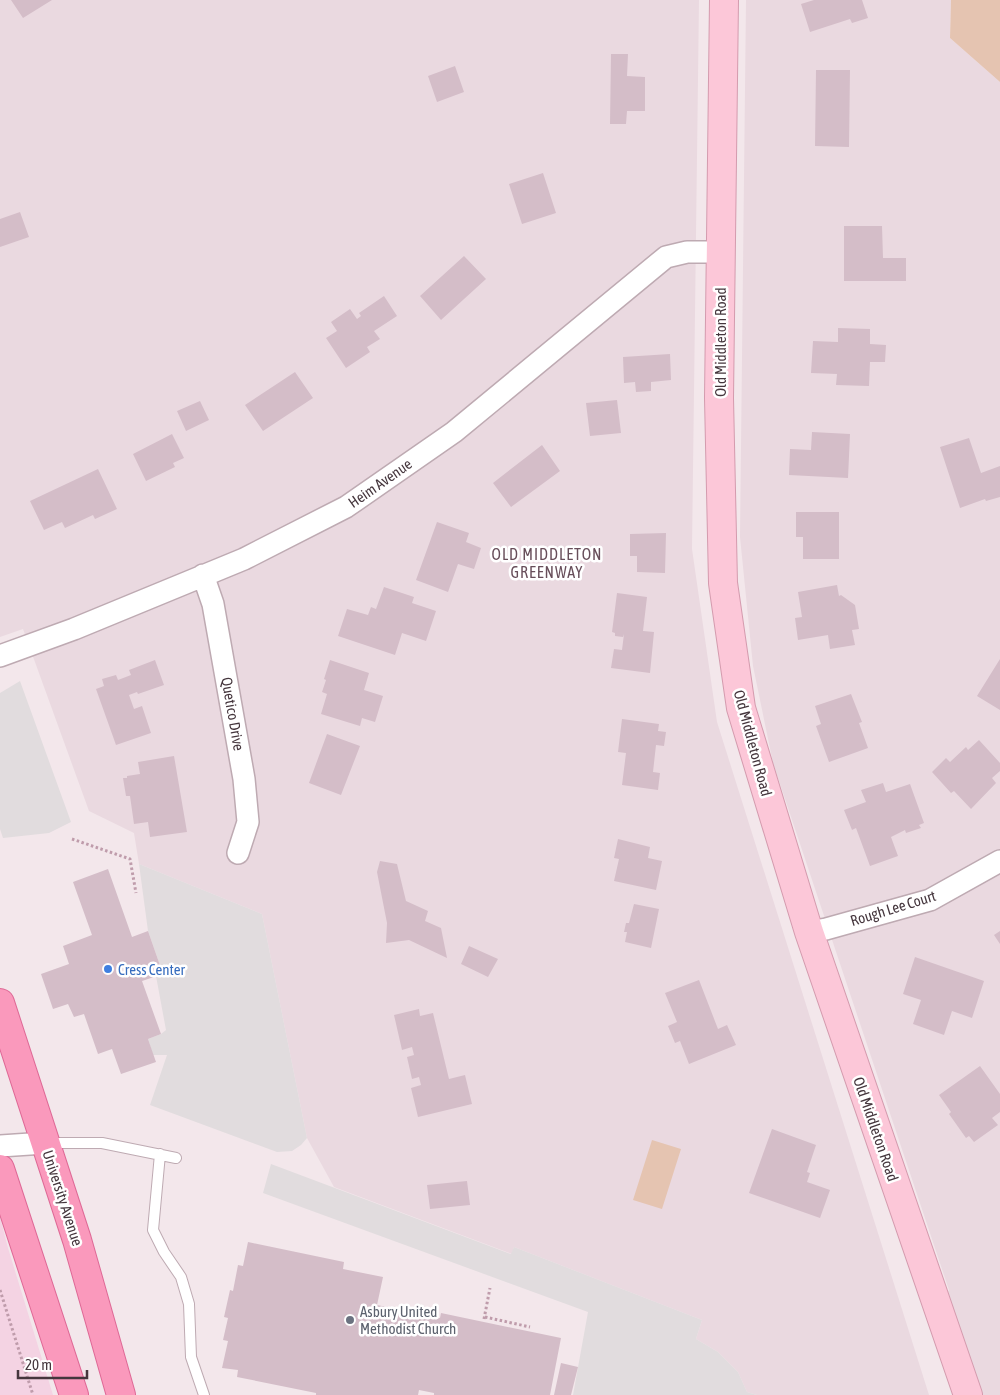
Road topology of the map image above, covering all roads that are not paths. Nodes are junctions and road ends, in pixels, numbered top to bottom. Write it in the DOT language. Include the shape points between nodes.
graph roads {
  1 [pos="724,0"];
  2 [pos="720,252"];
  3 [pos="204,575"];
  4 [pos="0,656"];
  5 [pos="238,853"];
  6 [pos="1000,861"];
  7 [pos="809,932"];
  8 [pos="0,1003"];
  9 [pos="45,1144"];
  10 [pos="0,1146"];
  11 [pos="160,1154"];
  12 [pos="176,1158"];
  13 [pos="0,1169"];
  14 [pos="74,1395"];
  15 [pos="121,1395"];
  16 [pos="204,1395"];
  17 [pos="968,1395"];
  1 -- 2 [label="street, Old Middleton Road"];
  2 -- 3 [label="street, Heim Avenue" via="687,252 666,257 454,432 346,507 244,559"];
  2 -- 7 [label="street, Old Middleton Road" via="723,583 741,708"];
  3 -- 4 [label="street, Heim Avenue"];
  3 -- 5 [label="street, Quetico Drive" via="213,604 244,779 248,822"];
  6 -- 7 [label="street, Rough Lee Court" via="930,900"];
  7 -- 17 [label="street, Old Middleton Road"];
  8 -- 9 [label="main road, University Avenue"];
  9 -- 10 [label="street"];
  9 -- 11 [label="lane" via="102,1143"];
  9 -- 15 [label="main road, University Avenue" via="77,1240"];
  11 -- 12 [label="lane"];
  11 -- 16 [label="lane" via="153,1230 181,1277 189,1304 190,1357"];
  13 -- 14 [label="main road"];
}
